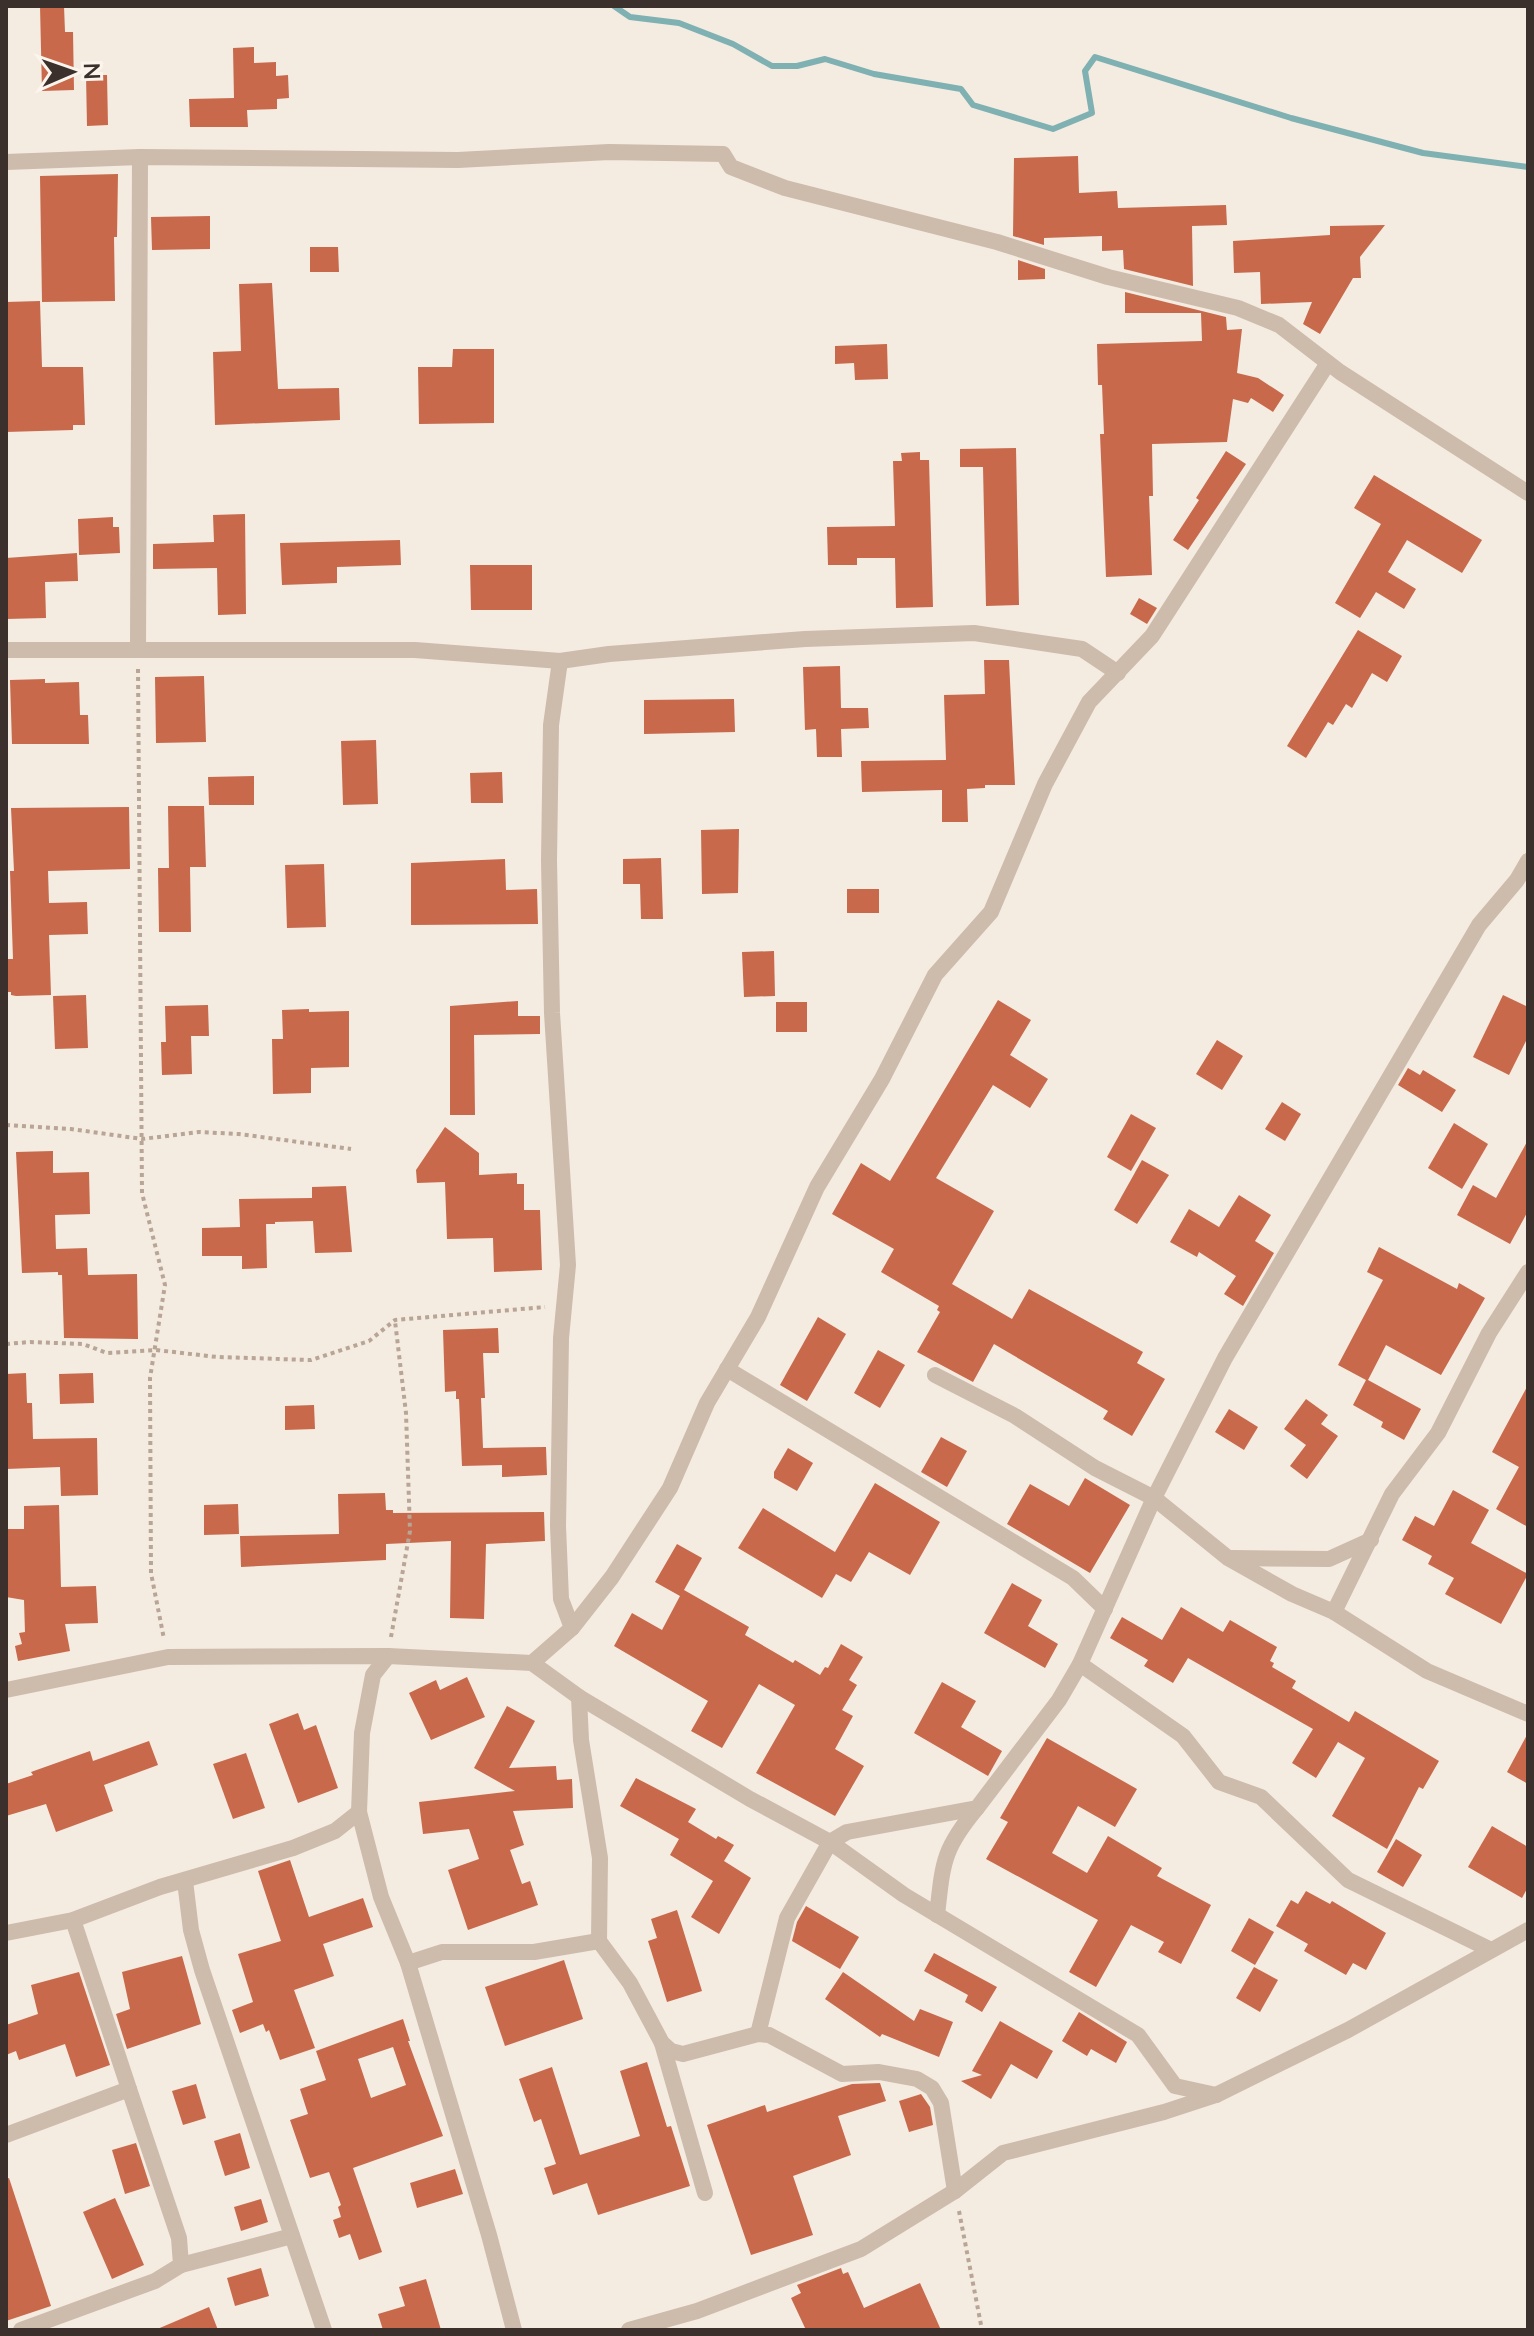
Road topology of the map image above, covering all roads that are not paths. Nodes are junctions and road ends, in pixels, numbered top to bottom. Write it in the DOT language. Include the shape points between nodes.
graph roads {
  1 [pos="140,157"];
  2 [pos="6,162"];
  3 [pos="1328,363"];
  4 [pos="1528,493"];
  5 [pos="138,648"];
  6 [pos="6,650"];
  7 [pos="560,661"];
  8 [pos="1118,673"];
  9 [pos="1528,861"];
  10 [pos="1528,1272"];
  11 [pos="727,1369"];
  12 [pos="935,1375"];
  13 [pos="1154,1498"];
  14 [pos="1371,1540"];
  15 [pos="1228,1558"];
  16 [pos="1105,1609"];
  17 [pos="1334,1612"];
  18 [pos="572,1628"];
  19 [pos="388,1656"];
  20 [pos="532,1663"];
  21 [pos="1080,1664"];
  22 [pos="6,1690"];
  23 [pos="579,1697"];
  24 [pos="1528,1714"];
  25 [pos="977,1808"];
  26 [pos="359,1812"];
  27 [pos="830,1842"];
  28 [pos="185,1881"];
  29 [pos="937,1915"];
  30 [pos="73,1920"];
  31 [pos="1528,1930"];
  32 [pos="6,1933"];
  33 [pos="599,1941"];
  34 [pos="1491,1950"];
  35 [pos="408,1963"];
  36 [pos="758,2034"];
  37 [pos="662,2043"];
  38 [pos="129,2089"];
  39 [pos="1216,2095"];
  40 [pos="6,2135"];
  41 [pos="955,2191"];
  42 [pos="705,2193"];
  43 [pos="292,2236"];
  44 [pos="181,2265"];
  45 [pos="21,2330"];
  46 [pos="324,2330"];
  47 [pos="514,2330"];
  48 [pos="629,2330"];
  1 -- 2 [label="street"];
  1 -- 3 [label="street" via="458,160 609,152 723,154 731,167 785,188 1238,308 1279,325"];
  1 -- 5 [label="street"];
  3 -- 4 [label="street"];
  3 -- 8 [label="street" via="1152,636"];
  5 -- 6 [label="street"];
  5 -- 7 [label="street" via="415,650"];
  7 -- 8 [label="street" via="805,639 974,633 1082,649"];
  7 -- 18 [label="street" via="551,725 549,861 552,1013 568,1265 561,1338 558,1526 561,1599"];
  8 -- 11 [label="street" via="1089,702 1045,784 991,912 935,975 882,1079 817,1187 758,1317"];
  9 -- 13 [label="street" via="1479,925 1233,1344"];
  10 -- 14 [label="street" via="1489,1333 1438,1433 1392,1494"];
  11 -- 16 [label="street" via="1073,1578"];
  11 -- 18 [label="street" via="670,1488"];
  12 -- 13 [label="street"];
  13 -- 15 [label="street"];
  13 -- 16 [label="street"];
  14 -- 15 [label="street" via="1329,1559"];
  14 -- 17 [label="street"];
  15 -- 17 [label="street"];
  16 -- 21 [label="street"];
  17 -- 24 [label="street" via="1427,1671"];
  18 -- 20 [label="street"];
  19 -- 20 [label="street"];
  19 -- 22 [label="street" via="168,1657"];
  19 -- 26 [label="street" via="373,1675 362,1733"];
  20 -- 23 [label="street"];
  21 -- 25 [label="street"];
  21 -- 34 [label="street" via="1183,1736 1219,1782 1261,1797 1348,1880"];
  23 -- 27 [label="street"];
  23 -- 33 [label="street" via="600,1858"];
  25 -- 27 [label="street" via="847,1832"];
  25 -- 29 [label="street" via="946,1852"];
  26 -- 28 [label="street" via="335,1831"];
  26 -- 35 [label="street" via="381,1897"];
  27 -- 29 [label="street"];
  27 -- 36 [label="street" via="787,1918"];
  28 -- 30 [label="street"];
  28 -- 43 [label="street" via="202,1970"];
  29 -- 39 [label="street" via="1138,2035 1175,2086"];
  30 -- 32 [label="street"];
  30 -- 38 [label="street"];
  31 -- 34 [label="street"];
  33 -- 35 [label="street" via="534,1952 442,1952"];
  33 -- 37 [label="street" via="630,1983"];
  34 -- 39 [label="street" via="1348,2030"];
  35 -- 47 [label="street"];
  36 -- 37 [label="street" via="683,2054"];
  36 -- 41 [label="street" via="842,2074 879,2072 917,2079 932,2088 941,2103"];
  37 -- 42 [label="street"];
  38 -- 40 [label="street"];
  38 -- 44 [label="street" via="179,2238"];
  39 -- 41 [label="street" via="1003,2153"];
  41 -- 48 [label="street" via="861,2249 697,2311"];
  43 -- 44 [label="street"];
  43 -- 46 [label="street"];
  44 -- 45 [label="street" via="155,2281"];
}
